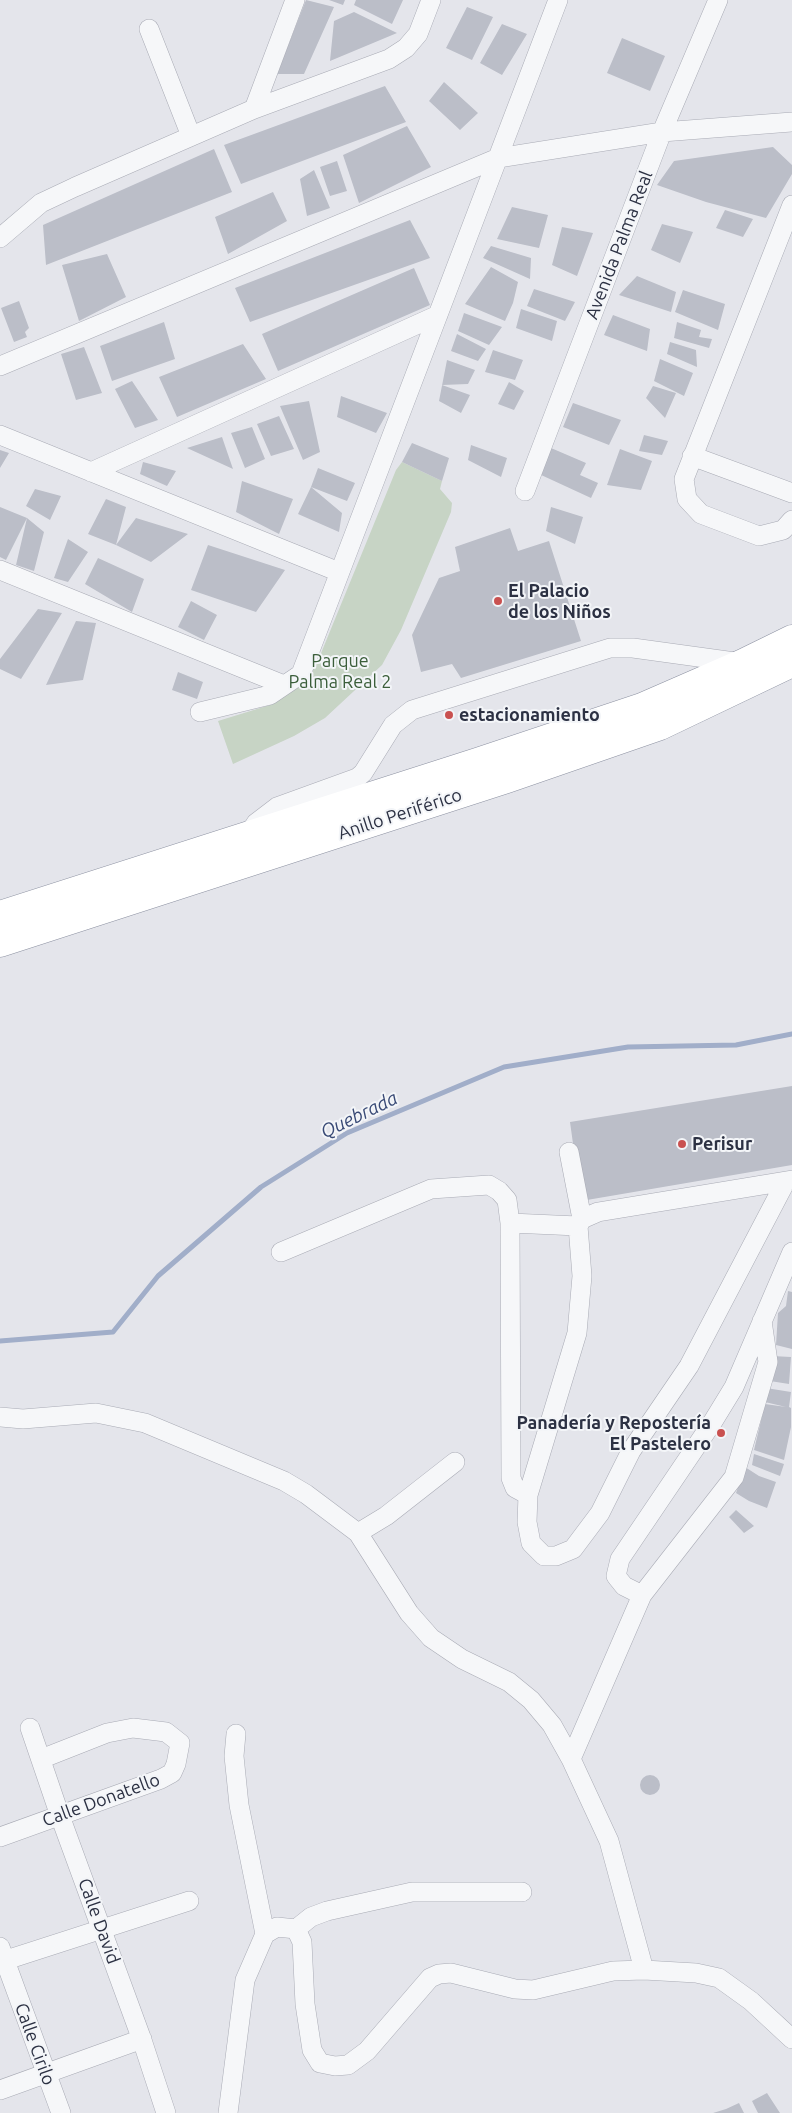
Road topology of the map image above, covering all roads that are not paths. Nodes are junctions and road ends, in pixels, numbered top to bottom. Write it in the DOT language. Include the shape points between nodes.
graph roads {
  1 [pos="295,0"];
  2 [pos="431,0"];
  3 [pos="558,0"];
  4 [pos="718,0"];
  5 [pos="149,29"];
  6 [pos="254,109"];
  7 [pos="792,122"];
  8 [pos="662,132"];
  9 [pos="191,136"];
  10 [pos="498,158"];
  11 [pos="792,205"];
  12 [pos="0,237"];
  13 [pos="438,315"];
  14 [pos="0,366"];
  15 [pos="0,435"];
  16 [pos="692,456"];
  17 [pos="91,472"];
  18 [pos="525,491"];
  19 [pos="792,493"];
  20 [pos="792,520"];
  21 [pos="0,570"];
  22 [pos="339,572"];
  23 [pos="792,639"];
  24 [pos="743,663"];
  25 [pos="792,663"];
  26 [pos="284,685"];
  27 [pos="200,712"];
  28 [pos="247,836"];
  29 [pos="0,915"];
  30 [pos="0,943"];
  31 [pos="569,1152"];
  32 [pos="789,1180"];
  33 [pos="580,1222"];
  34 [pos="510,1223"];
  35 [pos="281,1252"];
  36 [pos="792,1252"];
  37 [pos="762,1321"];
  38 [pos="0,1417"];
  39 [pos="455,1462"];
  40 [pos="528,1495"];
  41 [pos="358,1533"];
  42 [pos="642,1594"];
  43 [pos="30,1728"];
  44 [pos="236,1734"];
  45 [pos="41,1759"];
  46 [pos="571,1759"];
  47 [pos="60,1816"];
  48 [pos="0,1837"];
  49 [pos="522,1892"];
  50 [pos="189,1901"];
  51 [pos="102,1928"];
  52 [pos="296,1929"];
  53 [pos="265,1934"];
  54 [pos="2,1956"];
  55 [pos="644,1970"];
  56 [pos="791,2034"];
  57 [pos="142,2039"];
  58 [pos="46,2074"];
  59 [pos="0,2090"];
  60 [pos="61,2113"];
  61 [pos="166,2113"];
  62 [pos="228,2113"];
  1 -- 6 [label="street"];
  2 -- 6 [label="street" via="418,34 406,48 389,59"];
  3 -- 10 [label="street"];
  4 -- 8 [label="street, Avenida Palma Real"];
  5 -- 9 [label="street"];
  6 -- 9 [label="street"];
  7 -- 8 [label="street"];
  8 -- 10 [label="street"];
  8 -- 18 [label="street, Avenida Palma Real"];
  9 -- 12 [label="street" via="41,203"];
  10 -- 13 [label="street"];
  10 -- 14 [label="street"];
  11 -- 16 [label="street"];
  13 -- 17 [label="street"];
  13 -- 22 [label="street"];
  15 -- 17 [label="street"];
  16 -- 19 [label="street"];
  16 -- 20 [label="street" via="684,479 687,499 701,514 759,536 783,530"];
  17 -- 22 [label="street"];
  21 -- 26 [label="street"];
  22 -- 26 [label="street" via="301,674"];
  23 -- 24 [label="highway, Anillo Periférico"];
  24 -- 28 [label="highway, Anillo Periférico" via="642,707"];
  24 -- 28 [label="street" via="610,648 412,710 392,726 363,774 277,807 256,823"];
  25 -- 30 [label="highway, Anillo Periférico" via="660,726 507,779"];
  26 -- 27 [label="street" via="270,695"];
  28 -- 29 [label="highway, Anillo Periférico"];
  31 -- 33 [label="street"];
  32 -- 33 [label="street" via="598,1212"];
  32 -- 40 [label="street" via="689,1366 631,1451 600,1513 573,1549 556,1556 544,1556 531,1543 526,1522"];
  33 -- 34 [label="street"];
  33 -- 40 [label="street" via="582,1276 576,1334"];
  34 -- 35 [label="street" via="507,1200 499,1190 489,1185 431,1189"];
  34 -- 40 [label="street" via="511,1478 515,1488"];
  36 -- 37 [label="street"];
  37 -- 42 [label="street" via="768,1362 734,1477"];
  37 -- 42 [label="street" via="734,1387 717,1416 620,1559 616,1576 624,1586"];
  38 -- 41 [label="street" via="23,1419 96,1413 145,1423 284,1481"];
  39 -- 41 [label="street" via="386,1516"];
  41 -- 46 [label="street" via="409,1613 430,1638 509,1682 531,1700 552,1725"];
  42 -- 46 [label="street"];
  43 -- 45 [label="street, Calle David"];
  44 -- 53 [label="street" via="234,1756 239,1805"];
  45 -- 47 [label="street, Calle David"];
  45 -- 47 [label="street, Calle Donatello" via="107,1733 133,1728 166,1732 180,1743 172,1773"];
  46 -- 55 [label="street" via="609,1841"];
  47 -- 48 [label="street, Calle Donatello"];
  47 -- 51 [label="street, Calle David"];
  49 -- 52 [label="street" via="412,1892 327,1911 311,1917"];
  50 -- 51 [label="street"];
  51 -- 54 [label="street"];
  51 -- 57 [label="street, Calle David"];
  52 -- 53 [label="street" via="277,1927"];
  52 -- 55 [label="street" via="302,1942 305,2004 312,2050 320,2063 335,2066 348,2065 367,2051 430,1978 439,1974 533,1990 613,1971"];
  53 -- 62 [label="street" via="245,1980"];
  54 -- 58 [label="street, Calle Cirilo"];
  55 -- 56 [label="street" via="696,1973 719,1978"];
  57 -- 58 [label="street"];
  57 -- 61 [label="street, Calle David"];
  58 -- 59 [label="street"];
  58 -- 60 [label="street, Calle Cirilo"];
}
